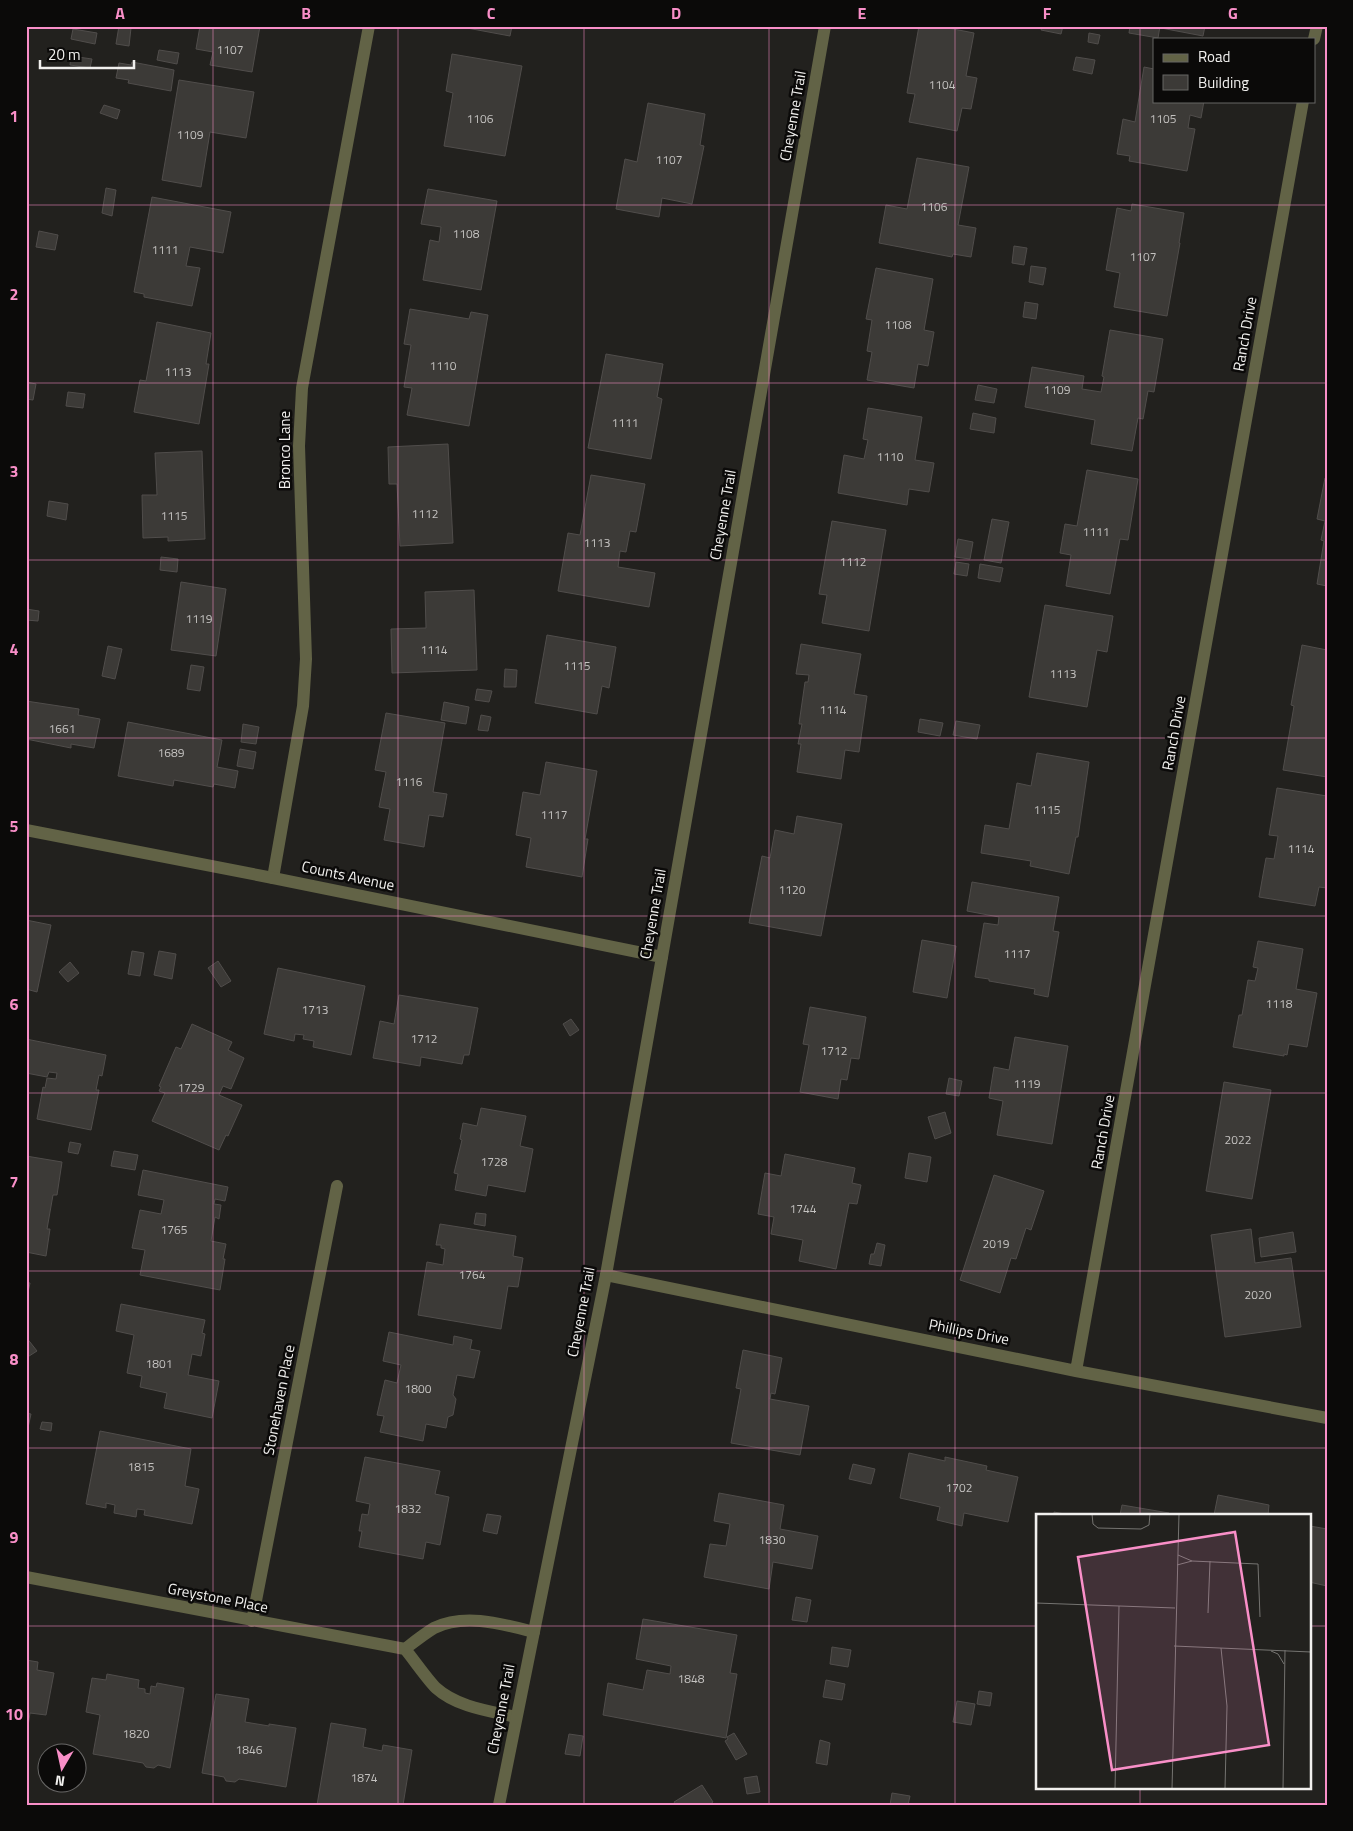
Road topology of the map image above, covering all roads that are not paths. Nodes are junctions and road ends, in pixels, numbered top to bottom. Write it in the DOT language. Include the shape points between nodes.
graph roads {
  1 [pos="369,26"];
  2 [pos="825,26"];
  3 [pos="1303,102"];
  4 [pos="26,830"];
  5 [pos="273,878"];
  6 [pos="662,957"];
  7 [pos="337,1186"];
  8 [pos="606,1275"];
  9 [pos="1076,1371"];
  10 [pos="1327,1418"];
  11 [pos="26,1577"];
  12 [pos="252,1621"];
  13 [pos="534,1632"];
  14 [pos="405,1649"];
  15 [pos="516,1717"];
  16 [pos="499,1805"];
  1 -- 5 [label="street, Bronco Lane" via="302,388 299,446 306,660 303,706"];
  2 -- 6 [label="street, Cheyenne Trail"];
  3 -- 9 [label="street, Ranch Drive"];
  4 -- 5 [label="street, Counts Avenue"];
  5 -- 6 [label="street, Counts Avenue"];
  6 -- 8 [label="street, Cheyenne Trail"];
  7 -- 12 [label="street, Stonehaven Place"];
  8 -- 9 [label="street, Phillips Drive"];
  8 -- 13 [label="street, Cheyenne Trail"];
  9 -- 10 [label="street, Phillips Drive"];
  11 -- 12 [label="street, Greystone Place"];
  12 -- 14 [label="street, Greystone Place"];
  13 -- 14 [label="street" via="496,1623 453,1622 434,1628"];
  13 -- 15 [label="street, Cheyenne Trail"];
  14 -- 15 [label="street" via="436,1688 453,1699"];
  15 -- 16 [label="street, Cheyenne Trail"];
}
